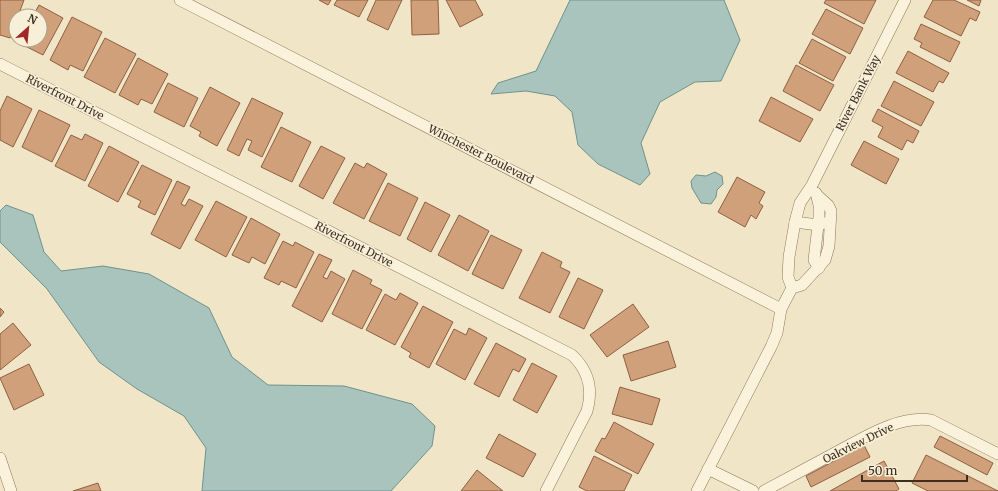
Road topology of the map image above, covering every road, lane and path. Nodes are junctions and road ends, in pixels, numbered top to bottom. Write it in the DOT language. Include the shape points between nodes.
graph roads {
  1 [pos="180,0"];
  2 [pos="905,0"];
  3 [pos="0,64"];
  4 [pos="812,185"];
  5 [pos="818,196"];
  6 [pos="831,221"];
  7 [pos="796,222"];
  8 [pos="818,225"];
  9 [pos="819,268"];
  10 [pos="792,288"];
  11 [pos="782,309"];
  12 [pos="998,454"];
  13 [pos="0,458"];
  14 [pos="708,469"];
  15 [pos="11,491"];
  16 [pos="546,491"];
  17 [pos="696,491"];
  18 [pos="753,491"];
  19 [pos="764,491"];
  1 -- 11 [label="street, Winchester Boulevard"];
  2 -- 4 [label="street, River Bank Way"];
  3 -- 16 [label="street, Riverfront Drive" via="572,355 584,367 591,400 588,412"];
  4 -- 5 [label="street"];
  4 -- 7 [label="street, River Bank Way" via="800,203"];
  5 -- 6 [label="street" via="828,205"];
  5 -- 8 [label="street"];
  6 -- 8 [label="street"];
  6 -- 9 [label="street" via="829,246 825,260"];
  7 -- 8 [label="street"];
  7 -- 10 [label="street, River Bank Way" via="789,257 788,277"];
  8 -- 9 [label="street" via="814,260"];
  9 -- 10 [label="street" via="802,285"];
  10 -- 11 [label="street"];
  11 -- 14 [label="street" via="771,347"];
  12 -- 19 [label="street, Oakview Drive" via="931,420 923,419 874,433"];
  13 -- 15 [label="street"];
  14 -- 17 [label="street"];
  14 -- 18 [label="street"];
}
